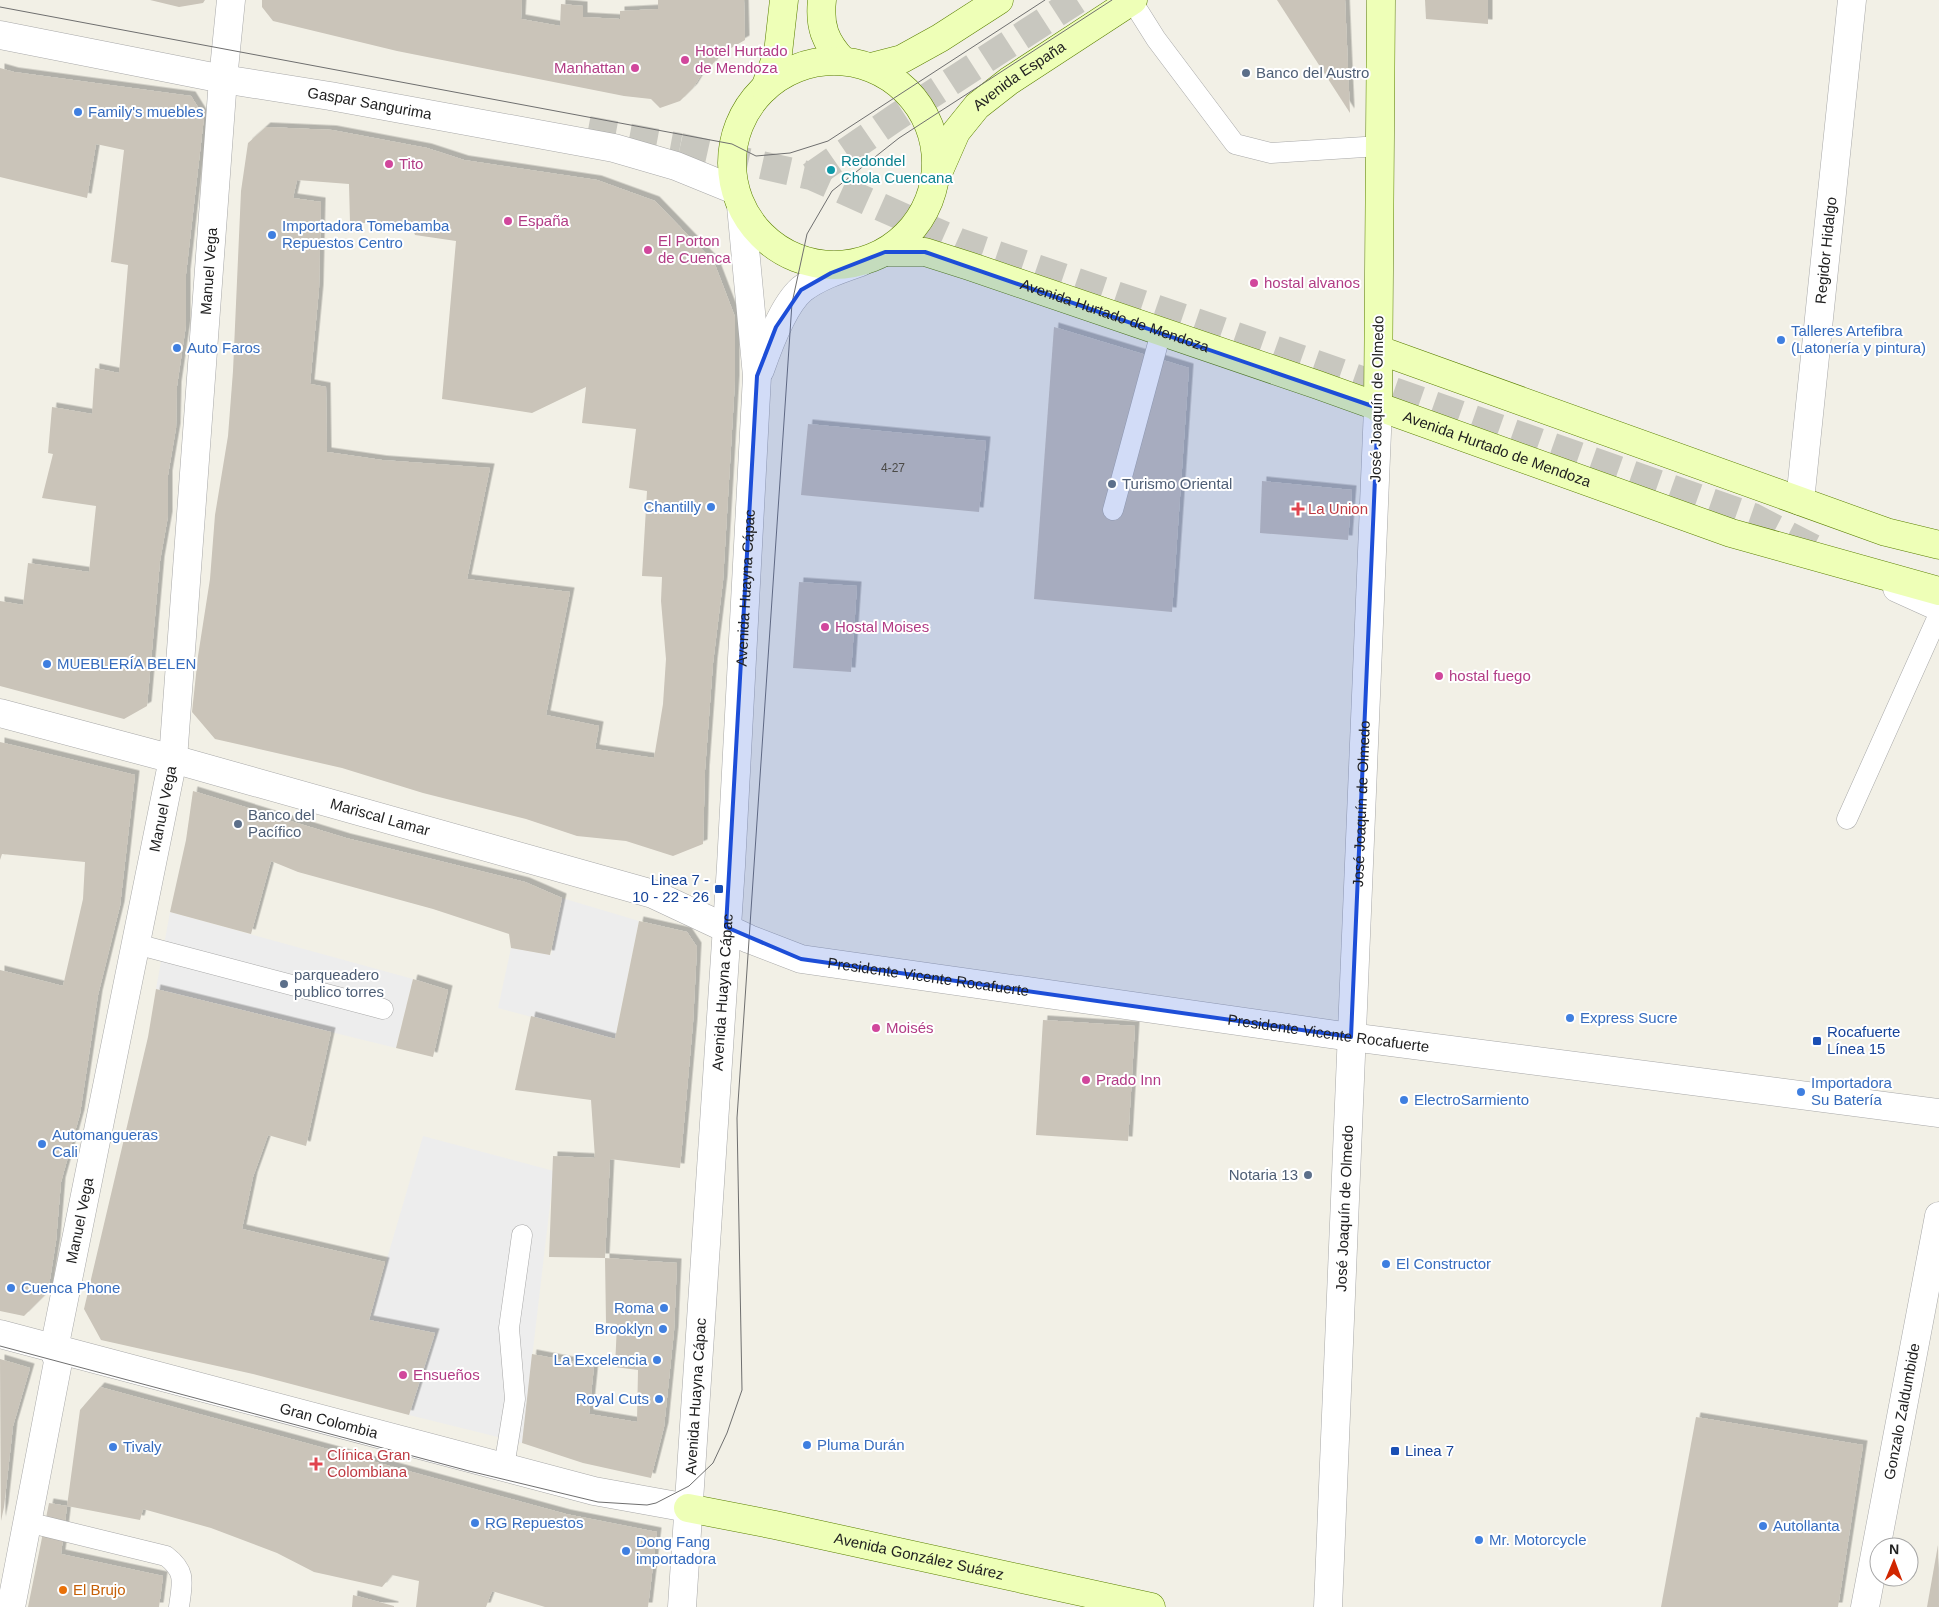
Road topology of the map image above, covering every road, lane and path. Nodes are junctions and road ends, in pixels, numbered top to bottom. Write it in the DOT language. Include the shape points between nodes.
graph roads {
  1 [pos="231,0"];
  2 [pos="784,0"];
  3 [pos="822,0"];
  4 [pos="999,0"];
  5 [pos="1132,0"];
  6 [pos="1381,0"];
  7 [pos="1852,0"];
  8 [pos="0,35"];
  9 [pos="843,61"];
  10 [pos="871,68"];
  11 [pos="223,79"];
  12 [pos="765,88"];
  13 [pos="1380,146"];
  14 [pos="936,179"];
  15 [pos="738,198"];
  16 [pos="873,257"];
  17 [pos="1161,332"];
  18 [pos="1378,350"];
  19 [pos="757,376"];
  20 [pos="1378,408"];
  21 [pos="1800,501"];
  22 [pos="1113,510"];
  23 [pos="1939,545"];
  24 [pos="1843,564"];
  25 [pos="1939,591"];
  26 [pos="1939,607"];
  27 [pos="1939,614"];
  28 [pos="0,714"];
  29 [pos="173,759"];
  30 [pos="1847,819"];
  31 [pos="726,927"];
  32 [pos="136,944"];
  33 [pos="383,1008"];
  34 [pos="1351,1037"];
  35 [pos="1939,1114"];
  36 [pos="1939,1216"];
  37 [pos="522,1235"];
  38 [pos="0,1334"];
  39 [pos="54,1349"];
  40 [pos="504,1468"];
  41 [pos="688,1508"];
  42 [pos="27,1522"];
  43 [pos="11,1607"];
  44 [pos="179,1607"];
  45 [pos="682,1607"];
  46 [pos="1151,1607"];
  47 [pos="1328,1607"];
  48 [pos="1865,1607"];
  1 -- 11 [label="street, Manuel Vega"];
  2 -- 12 [label="main road" via="778,53"];
  3 -- 9 [label="main road" via="820,19 830,48"];
  4 -- 10 [label="main road" via="908,55"];
  5 -- 13 [label="lane" via="1156,40 1235,144 1271,153"];
  5 -- 14 [label="main road, Avenida España" via="1009,81 977,106 956,132"];
  6 -- 13 [label="main road, José Joaquín de Olmedo"];
  7 -- 21 [label="street, Regidor Hidalgo"];
  8 -- 11 [label="street, Gaspar Sangurima"];
  9 -- 10 [label="main road"];
  9 -- 12 [label="main road" via="814,63 787,72"];
  10 -- 14 [label="main road" via="895,81 915,101 927,120 936,152"];
  11 -- 15 [label="street, Gaspar Sangurima" via="614,148 676,166"];
  11 -- 29 [label="street, Manuel Vega"];
  12 -- 15 [label="main road" via="745,111 732,144"];
  13 -- 18 [label="main road, José Joaquín de Olmedo"];
  14 -- 16 [label="main road" via="927,207 916,225 902,240"];
  15 -- 16 [label="main road" via="753,226 790,256 813,263 838,265"];
  15 -- 19 [label="street"];
  16 -- 17 [label="main road, Avenida Hurtado de Mendoza" via="925,252"];
  16 -- 19 [label="street" via="831,273 801,290 776,327"];
  17 -- 20 [label="main road, Avenida Hurtado de Mendoza" via="1318,384"];
  17 -- 22 [label="lane"];
  18 -- 20 [label="main road, José Joaquín de Olmedo"];
  18 -- 21 [label="main road"];
  19 -- 31 [label="street, Avenida Huayna Cápac"];
  20 -- 24 [label="main road, Avenida Hurtado de Mendoza" via="1731,533"];
  20 -- 34 [label="street, José Joaquín de Olmedo"];
  21 -- 23 [label="main road" via="1886,532"];
  24 -- 25 [label="main road, Avenida Hurtado de Mendoza"];
  24 -- 26 [label="street"];
  27 -- 30 [label="lane"];
  28 -- 29 [label="street, Mariscal Lamar"];
  29 -- 31 [label="street, Mariscal Lamar" via="653,894"];
  29 -- 32 [label="street, Manuel Vega"];
  31 -- 34 [label="street, Presidente Vicente Rocafuerte" via="801,959"];
  31 -- 41 [label="street, Avenida Huayna Cápac"];
  32 -- 33 [label="lane"];
  32 -- 39 [label="street, Manuel Vega"];
  34 -- 35 [label="street, Presidente Vicente Rocafuerte"];
  34 -- 47 [label="street, José Joaquín de Olmedo"];
  36 -- 48 [label="street, Gonzalo Zaldumbide"];
  37 -- 40 [label="lane" via="508,1328 515,1399"];
  38 -- 39 [label="street, Gran Colombia"];
  39 -- 40 [label="street, Gran Colombia"];
  39 -- 42 [label="street, Manuel Vega" via="58,1362"];
  40 -- 41 [label="street, Gran Colombia" via="594,1491"];
  41 -- 45 [label="street, Avenida Huayna Cápac"];
  41 -- 46 [label="main road, Avenida González Suárez"];
  42 -- 43 [label="street, Manuel Vega"];
  42 -- 44 [label="lane" via="166,1556 177,1564 183,1577"];
}
